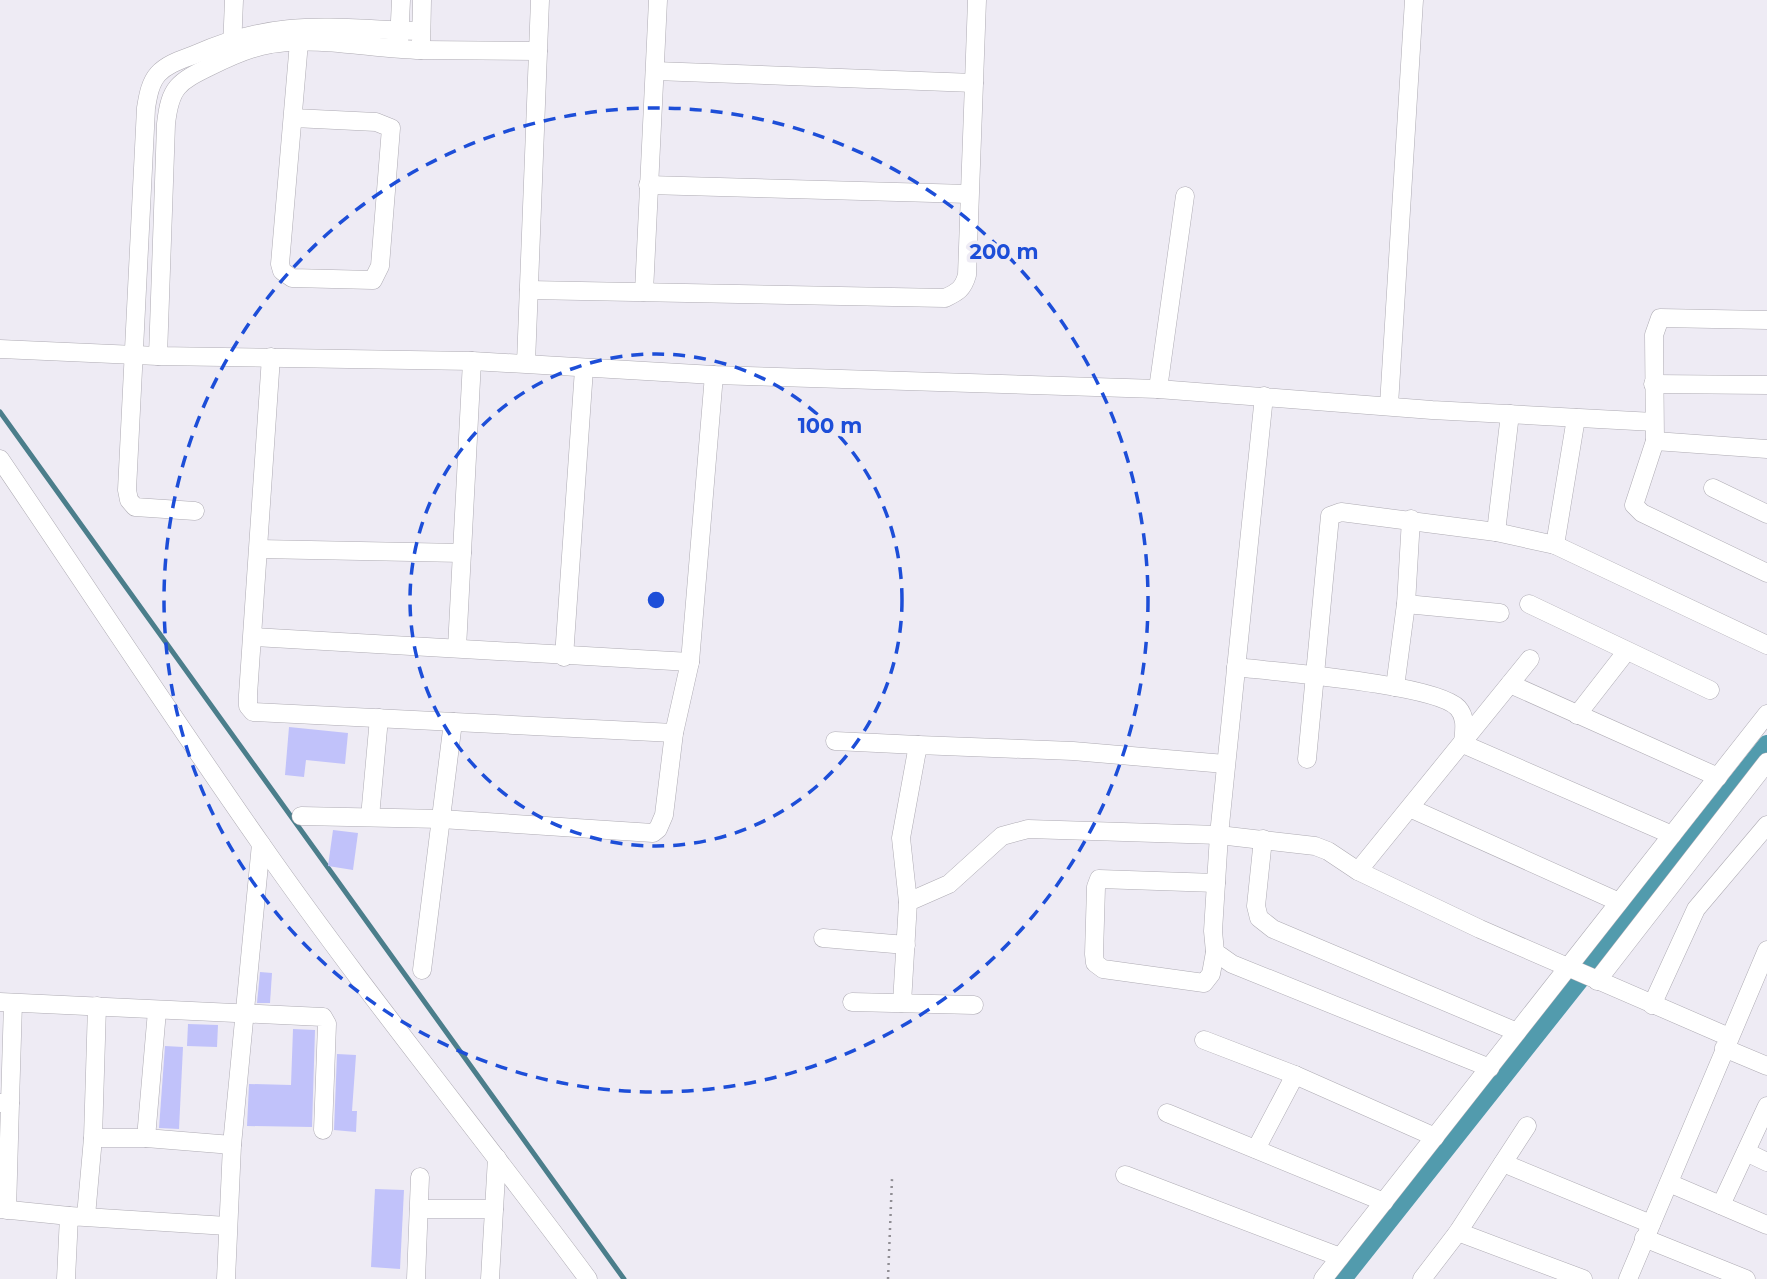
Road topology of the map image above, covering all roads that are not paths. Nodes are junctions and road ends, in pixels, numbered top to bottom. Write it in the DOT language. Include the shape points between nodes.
graph roads {
  1 [pos="234,0"];
  2 [pos="401,0"];
  3 [pos="422,0"];
  4 [pos="540,0"];
  5 [pos="658,0"];
  6 [pos="976,0"];
  7 [pos="1414,0"];
  8 [pos="400,30"];
  9 [pos="421,31"];
  10 [pos="299,42"];
  11 [pos="232,47"];
  12 [pos="399,49"];
  13 [pos="421,50"];
  14 [pos="538,51"];
  15 [pos="654,71"];
  16 [pos="974,83"];
  17 [pos="294,118"];
  18 [pos="648,185"];
  19 [pos="969,194"];
  20 [pos="1185,196"];
  21 [pos="529,290"];
  22 [pos="644,292"];
  23 [pos="1767,320"];
  24 [pos="0,349"];
  25 [pos="133,355"];
  26 [pos="158,356"];
  27 [pos="271,357"];
  28 [pos="472,361"];
  29 [pos="526,363"];
  30 [pos="584,369"];
  31 [pos="714,375"];
  32 [pos="1653,384"];
  33 [pos="1767,385"];
  34 [pos="1158,389"];
  35 [pos="1264,396"];
  36 [pos="1389,405"];
  37 [pos="1510,414"];
  38 [pos="1576,418"];
  39 [pos="1654,422"];
  40 [pos="1655,441"];
  41 [pos="1767,449"];
  42 [pos="0,459"];
  43 [pos="1713,488"];
  44 [pos="195,511"];
  45 [pos="1767,514"];
  46 [pos="1411,519"];
  47 [pos="1496,532"];
  48 [pos="1555,545"];
  49 [pos="259,549"];
  50 [pos="462,553"];
  51 [pos="1767,573"];
  52 [pos="1406,604"];
  53 [pos="1529,604"];
  54 [pos="1500,613"];
  55 [pos="253,637"];
  56 [pos="1767,645"];
  57 [pos="457,648"];
  58 [pos="1626,652"];
  59 [pos="564,657"];
  60 [pos="1530,659"];
  61 [pos="690,662"];
  62 [pos="1236,667"];
  63 [pos="1313,677"];
  64 [pos="1510,684"];
  65 [pos="1395,687"];
  66 [pos="1710,690"];
  67 [pos="1767,713"];
  68 [pos="1577,715"];
  69 [pos="379,718"];
  70 [pos="453,722"];
  71 [pos="674,733"];
  72 [pos="835,741"];
  73 [pos="1463,744"];
  74 [pos="918,745"];
  75 [pos="1307,759"];
  76 [pos="1767,762"];
  77 [pos="1225,764"];
  78 [pos="1718,777"];
  79 [pos="1412,808"];
  80 [pos="301,816"];
  81 [pos="370,817"];
  82 [pos="441,819"];
  83 [pos="1767,825"];
  84 [pos="1219,835"];
  85 [pos="1672,835"];
  86 [pos="1263,839"];
  87 [pos="261,844"];
  88 [pos="1358,871"];
  89 [pos="1216,883"];
  90 [pos="908,902"];
  91 [pos="1619,902"];
  92 [pos="823,938"];
  93 [pos="906,945"];
  94 [pos="1215,952"];
  95 [pos="1765,958"];
  96 [pos="422,970"];
  97 [pos="1582,974"];
  98 [pos="6,1002"];
  99 [pos="852,1002"];
  100 [pos="902,1003"];
  101 [pos="974,1005"];
  102 [pos="1652,1005"];
  103 [pos="97,1006"];
  104 [pos="158,1012"];
  105 [pos="243,1015"];
  106 [pos="1517,1032"];
  107 [pos="1204,1040"];
  108 [pos="1727,1043"];
  109 [pos="1767,1066"];
  110 [pos="1490,1068"];
  111 [pos="1294,1075"];
  112 [pos="5,1103"];
  113 [pos="1767,1106"];
  114 [pos="1167,1113"];
  115 [pos="1527,1126"];
  116 [pos="1763,1126"];
  117 [pos="323,1130"];
  118 [pos="1435,1137"];
  119 [pos="93,1138"];
  120 [pos="146,1138"];
  121 [pos="232,1145"];
  122 [pos="1256,1149"];
  123 [pos="1746,1152"];
  124 [pos="497,1158"];
  125 [pos="1767,1162"];
  126 [pos="1503,1163"];
  127 [pos="1125,1175"];
  128 [pos="420,1177"];
  129 [pos="1669,1183"];
  130 [pos="1384,1202"];
  131 [pos="1721,1205"];
  132 [pos="419,1209"];
  133 [pos="494,1209"];
  134 [pos="4,1210"];
  135 [pos="78,1216"];
  136 [pos="1767,1225"];
  137 [pos="227,1226"];
  138 [pos="1648,1231"];
  139 [pos="1458,1232"];
  140 [pos="1340,1257"];
  141 [pos="66,1279"];
  142 [pos="226,1279"];
  143 [pos="416,1279"];
  144 [pos="490,1279"];
  145 [pos="588,1279"];
  146 [pos="1323,1279"];
  147 [pos="1422,1279"];
  148 [pos="1583,1279"];
  149 [pos="1629,1279"];
  150 [pos="1746,1279"];
  1 -- 11 [label="street"];
  2 -- 8 [label="street"];
  3 -- 9 [label="street"];
  4 -- 14 [label="street"];
  5 -- 15 [label="street"];
  6 -- 16 [label="street"];
  7 -- 36 [label="street"];
  8 -- 9 [label="street"];
  8 -- 11 [label="street" via="303,26 264,30"];
  8 -- 12 [label="street"];
  9 -- 13 [label="street"];
  10 -- 11 [label="street"];
  10 -- 12 [label="street"];
  10 -- 17 [label="street"];
  11 -- 25 [label="street" via="172,64 151,86 146,108"];
  11 -- 26 [label="street" via="174,88 168,106"];
  12 -- 13 [label="street"];
  13 -- 14 [label="street"];
  14 -- 21 [label="street"];
  15 -- 16 [label="street"];
  15 -- 18 [label="street"];
  16 -- 19 [label="street"];
  17 -- 17 [label="street" via="282,271 292,278 373,280 380,265 391,128 376,122"];
  18 -- 19 [label="street"];
  18 -- 22 [label="street"];
  19 -- 22 [label="street" via="967,275 963,287 945,298"];
  20 -- 34 [label="street"];
  21 -- 22 [label="street"];
  21 -- 29 [label="street"];
  23 -- 32 [label="street" via="1660,318 1654,335"];
  24 -- 25 [label="street"];
  25 -- 26 [label="street"];
  25 -- 44 [label="street" via="129,500 135,507"];
  26 -- 27 [label="street"];
  27 -- 28 [label="street"];
  27 -- 49 [label="street"];
  28 -- 29 [label="street"];
  28 -- 50 [label="street"];
  29 -- 30 [label="street"];
  30 -- 31 [label="street"];
  30 -- 59 [label="street"];
  31 -- 34 [label="street"];
  31 -- 61 [label="street"];
  32 -- 33 [label="street"];
  32 -- 39 [label="street"];
  34 -- 35 [label="street"];
  35 -- 36 [label="street"];
  35 -- 62 [label="street"];
  36 -- 37 [label="street"];
  37 -- 38 [label="street"];
  37 -- 47 [label="street"];
  38 -- 39 [label="street"];
  38 -- 48 [label="street"];
  39 -- 40 [label="street"];
  40 -- 41 [label="street"];
  40 -- 51 [label="street" via="1635,498 1636,510"];
  42 -- 87 [label="street"];
  43 -- 45 [label="street"];
  46 -- 47 [label="street"];
  46 -- 52 [label="street"];
  46 -- 63 [label="street" via="1341,512 1331,516"];
  47 -- 48 [label="street"];
  48 -- 56 [label="street"];
  49 -- 50 [label="street"];
  49 -- 55 [label="street"];
  50 -- 57 [label="street"];
  52 -- 54 [label="street"];
  52 -- 65 [label="street"];
  53 -- 58 [label="street"];
  55 -- 57 [label="street"];
  55 -- 69 [label="street" via="248,706 253,712"];
  57 -- 59 [label="street"];
  58 -- 66 [label="street"];
  58 -- 68 [label="street"];
  59 -- 61 [label="street"];
  60 -- 64 [label="street"];
  61 -- 71 [label="street"];
  62 -- 63 [label="street"];
  62 -- 77 [label="street"];
  63 -- 65 [label="street"];
  63 -- 75 [label="street"];
  64 -- 68 [label="street"];
  64 -- 73 [label="street"];
  65 -- 73 [label="street" via="1451,702 1464,718"];
  67 -- 78 [label="street"];
  68 -- 78 [label="street"];
  69 -- 70 [label="street"];
  69 -- 81 [label="street"];
  70 -- 71 [label="street"];
  70 -- 82 [label="street"];
  71 -- 82 [label="street" via="664,815 653,833"];
  72 -- 74 [label="street"];
  73 -- 79 [label="street"];
  73 -- 85 [label="street"];
  74 -- 77 [label="street" via="1073,751"];
  74 -- 90 [label="street" via="901,838"];
  76 -- 97 [label="street"];
  77 -- 84 [label="street"];
  78 -- 85 [label="street"];
  79 -- 88 [label="street"];
  79 -- 91 [label="street"];
  80 -- 81 [label="street"];
  81 -- 82 [label="street"];
  82 -- 96 [label="street"];
  83 -- 102 [label="street" via="1696,909"];
  84 -- 86 [label="street"];
  84 -- 89 [label="street"];
  84 -- 90 [label="street" via="1073,828 1016,831 992,843 950,884"];
  85 -- 91 [label="street"];
  86 -- 88 [label="street" via="1322,848"];
  86 -- 106 [label="street" via="1256,906 1259,919 1273,929"];
  87 -- 105 [label="street"];
  87 -- 124 [label="street" via="443,1093"];
  88 -- 97 [label="street"];
  89 -- 94 [label="street"];
  89 -- 94 [label="street" via="1099,879 1094,954 1095,963 1103,969 1204,983 1211,974"];
  90 -- 93 [label="street"];
  91 -- 97 [label="street"];
  92 -- 93 [label="street"];
  93 -- 100 [label="street"];
  94 -- 110 [label="street" via="1232,964"];
  95 -- 108 [label="street"];
  97 -- 102 [label="street"];
  97 -- 106 [label="street"];
  98 -- 103 [label="street"];
  98 -- 112 [label="street"];
  99 -- 100 [label="street"];
  100 -- 101 [label="street"];
  102 -- 108 [label="street"];
  103 -- 104 [label="street"];
  103 -- 119 [label="street"];
  104 -- 105 [label="street"];
  104 -- 120 [label="street"];
  105 -- 117 [label="street" via="326,1019"];
  105 -- 121 [label="street"];
  106 -- 110 [label="street"];
  107 -- 111 [label="street"];
  108 -- 109 [label="street"];
  108 -- 129 [label="street"];
  110 -- 118 [label="street"];
  111 -- 118 [label="street"];
  111 -- 122 [label="street"];
  112 -- 134 [label="street"];
  113 -- 116 [label="street"];
  114 -- 122 [label="street"];
  115 -- 126 [label="street"];
  116 -- 123 [label="street"];
  118 -- 130 [label="street"];
  119 -- 120 [label="street"];
  119 -- 135 [label="street"];
  120 -- 121 [label="street"];
  121 -- 137 [label="street"];
  122 -- 130 [label="street"];
  123 -- 125 [label="street"];
  123 -- 131 [label="street"];
  124 -- 133 [label="street"];
  124 -- 145 [label="street"];
  126 -- 138 [label="street"];
  126 -- 139 [label="street"];
  127 -- 140 [label="street"];
  128 -- 132 [label="street"];
  129 -- 131 [label="street"];
  129 -- 138 [label="street"];
  130 -- 140 [label="street"];
  131 -- 136 [label="street"];
  132 -- 133 [label="street"];
  132 -- 143 [label="street"];
  133 -- 144 [label="street"];
  134 -- 135 [label="street"];
  135 -- 137 [label="street"];
  135 -- 141 [label="street"];
  137 -- 142 [label="street"];
  138 -- 149 [label="street"];
  138 -- 150 [label="street"];
  139 -- 147 [label="street"];
  139 -- 148 [label="street"];
  140 -- 146 [label="street"];
}
